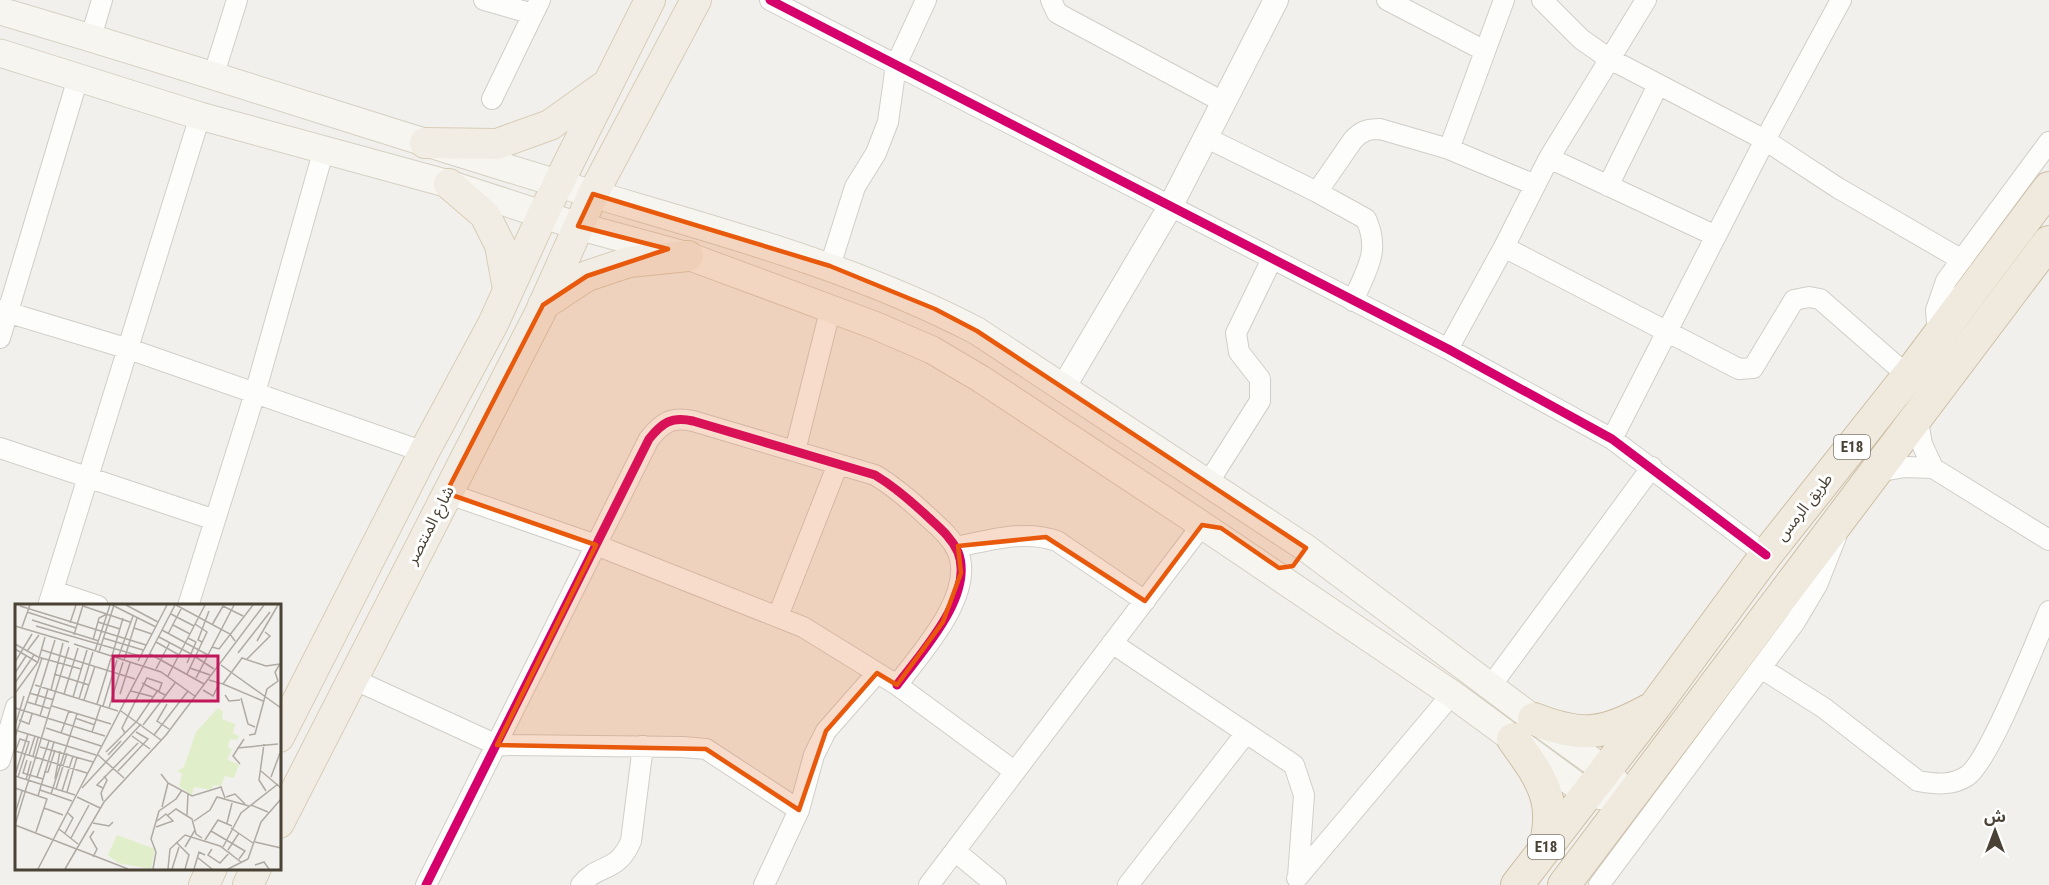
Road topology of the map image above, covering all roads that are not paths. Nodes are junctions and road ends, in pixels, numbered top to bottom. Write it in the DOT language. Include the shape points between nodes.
graph roads {
  1 [pos="102,0"];
  2 [pos="237,0"];
  3 [pos="484,0"];
  4 [pos="650,0"];
  5 [pos="696,0"];
  6 [pos="770,0"];
  7 [pos="926,0"];
  8 [pos="1051,0"];
  9 [pos="1276,0"];
  10 [pos="1387,0"];
  11 [pos="1504,0"];
  12 [pos="1542,0"];
  13 [pos="1646,0"];
  14 [pos="1841,0"];
  15 [pos="537,7"];
  16 [pos="0,11"];
  17 [pos="91,37"];
  18 [pos="1485,51"];
  19 [pos="0,53"];
  20 [pos="1608,58"];
  21 [pos="896,66"];
  22 [pos="213,77"];
  23 [pos="78,78"];
  24 [pos="611,81"];
  25 [pos="1658,85"];
  26 [pos="492,99"];
  27 [pos="1223,102"];
  28 [pos="200,116"];
  29 [pos="1204,137"];
  30 [pos="1765,140"];
  31 [pos="2049,142"];
  32 [pos="425,143"];
  33 [pos="324,149"];
  34 [pos="1449,149"];
  35 [pos="1549,158"];
  36 [pos="449,184"];
  37 [pos="559,184"];
  38 [pos="1535,185"];
  39 [pos="1608,186"];
  40 [pos="2049,188"];
  41 [pos="1317,192"];
  42 [pos="593,194"];
  43 [pos="1170,207"];
  44 [pos="543,214"];
  45 [pos="578,226"];
  46 [pos="1716,236"];
  47 [pos="2049,242"];
  48 [pos="1504,247"];
  49 [pos="688,256"];
  50 [pos="1272,259"];
  51 [pos="1962,260"];
  52 [pos="830,266"];
  53 [pos="508,289"];
  54 [pos="1353,301"];
  55 [pos="543,305"];
  56 [pos="830,310"];
  57 [pos="4,311"];
  58 [pos="1666,333"];
  59 [pos="1938,336"];
  60 [pos="0,338"];
  61 [pos="129,349"];
  62 [pos="1448,349"];
  63 [pos="1908,376"];
  64 [pos="1063,388"];
  65 [pos="255,393"];
  66 [pos="1917,417"];
  67 [pos="1612,439"];
  68 [pos="0,448"];
  69 [pos="795,451"];
  70 [pos="424,452"];
  71 [pos="838,464"];
  72 [pos="1652,467"];
  73 [pos="1933,468"];
  74 [pos="1876,472"];
  75 [pos="88,476"];
  76 [pos="1208,483"];
  77 [pos="446,493"];
  78 [pos="215,520"];
  79 [pos="1839,520"];
  80 [pos="1202,525"];
  81 [pos="2049,540"];
  82 [pos="596,545"];
  83 [pos="954,547"];
  84 [pos="1306,548"];
  85 [pos="1766,555"];
  86 [pos="50,599"];
  87 [pos="1145,601"];
  88 [pos="84,604"];
  89 [pos="189,604"];
  90 [pos="2049,611"];
  91 [pos="778,616"];
  92 [pos="1112,643"];
  93 [pos="1761,668"];
  94 [pos="877,673"];
  95 [pos="352,679"];
  96 [pos="897,685"];
  97 [pos="1490,687"];
  98 [pos="1452,694"];
  99 [pos="0,699"];
  100 [pos="15,706"];
  101 [pos="1655,706"];
  102 [pos="15,709"];
  103 [pos="1523,729"];
  104 [pos="1246,734"];
  105 [pos="280,735"];
  106 [pos="497,745"];
  107 [pos="643,746"];
  108 [pos="0,760"];
  109 [pos="1014,771"];
  110 [pos="1615,790"];
  111 [pos="799,810"];
  112 [pos="280,821"];
  113 [pos="1544,850"];
  114 [pos="955,851"];
  115 [pos="212,870"];
  116 [pos="255,870"];
  117 [pos="1295,881"];
  118 [pos="204,885"];
  119 [pos="248,885"];
  120 [pos="426,885"];
  121 [pos="580,885"];
  122 [pos="764,885"];
  123 [pos="929,885"];
  124 [pos="996,885"];
  125 [pos="1128,885"];
  126 [pos="1517,885"];
  127 [pos="1564,885"];
  128 [pos="1599,885"];
  1 -- 17 [label="street"];
  2 -- 22 [label="street"];
  3 -- 15 [label="street"];
  4 -- 24 [label="main road"];
  5 -- 42 [label="main road, شارع المنتصر"];
  6 -- 21 [label="street"];
  7 -- 21 [label="street"];
  8 -- 27 [label="street" via="1057,14"];
  9 -- 27 [label="street"];
  10 -- 18 [label="street"];
  11 -- 18 [label="street"];
  12 -- 20 [label="street" via="1581,39"];
  13 -- 20 [label="street"];
  14 -- 30 [label="street"];
  15 -- 26 [label="street"];
  16 -- 17 [label="main road"];
  17 -- 22 [label="main road"];
  18 -- 34 [label="street"];
  19 -- 23 [label="main road"];
  20 -- 25 [label="street"];
  20 -- 35 [label="street"];
  21 -- 43 [label="street"];
  21 -- 52 [label="street" via="888,122 876,153 855,187"];
  22 -- 32 [label="main road"];
  23 -- 28 [label="main road"];
  23 -- 57 [label="street"];
  24 -- 32 [label="main road" via="550,125 497,144"];
  24 -- 37 [label="main road"];
  25 -- 30 [label="street"];
  25 -- 39 [label="street"];
  27 -- 29 [label="street"];
  28 -- 33 [label="main road"];
  28 -- 61 [label="street"];
  29 -- 41 [label="street"];
  29 -- 43 [label="street"];
  30 -- 46 [label="street"];
  30 -- 51 [label="street" via="1838,188"];
  31 -- 51 [label="street"];
  32 -- 37 [label="main road"];
  33 -- 36 [label="main road"];
  33 -- 65 [label="street"];
  34 -- 38 [label="street"];
  34 -- 41 [label="street" via="1370,129 1353,140"];
  35 -- 38 [label="street"];
  35 -- 39 [label="street"];
  36 -- 44 [label="main road"];
  36 -- 53 [label="main road" via="485,215 500,245"];
  37 -- 42 [label="main road"];
  37 -- 44 [label="main road"];
  38 -- 48 [label="street"];
  39 -- 46 [label="street"];
  40 -- 59 [label="highway, طريق الرمس / E18"];
  41 -- 54 [label="street" via="1366,219 1370,229 1374,252"];
  42 -- 45 [label="main road, شارع المنتصر"];
  42 -- 52 [label="main road"];
  43 -- 50 [label="street"];
  43 -- 64 [label="street"];
  44 -- 45 [label="main road"];
  44 -- 53 [label="main road"];
  45 -- 49 [label="main road"];
  45 -- 55 [label="main road, شارع المنتصر"];
  46 -- 58 [label="street"];
  47 -- 66 [label="highway, طريق الرمس / E18"];
  48 -- 58 [label="street"];
  48 -- 62 [label="street"];
  49 -- 55 [label="main road" via="629,262 587,276"];
  49 -- 56 [label="main road"];
  50 -- 54 [label="street"];
  50 -- 76 [label="street" via="1236,333 1239,352 1260,379 1260,401"];
  51 -- 59 [label="street" via="1939,295"];
  52 -- 64 [label="main road" via="956,320"];
  53 -- 70 [label="main road"];
  54 -- 62 [label="street"];
  55 -- 77 [label="main road, شارع المنتصر"];
  56 -- 69 [label="street"];
  56 -- 80 [label="main road" via="932,350"];
  57 -- 60 [label="street"];
  57 -- 61 [label="street"];
  58 -- 63 [label="street" via="1747,371 1754,368 1794,300 1809,297 1820,299"];
  58 -- 67 [label="street"];
  59 -- 63 [label="highway, طريق الرمس / E18"];
  61 -- 65 [label="street"];
  61 -- 75 [label="street"];
  62 -- 67 [label="street"];
  63 -- 85 [label="highway, طريق الرمس / E18"];
  64 -- 76 [label="main road"];
  65 -- 70 [label="street"];
  65 -- 78 [label="street"];
  66 -- 73 [label="street" via="1922,444"];
  66 -- 74 [label="highway, طريق الرمس / E18"];
  67 -- 72 [label="street"];
  68 -- 75 [label="street"];
  69 -- 71 [label="street"];
  69 -- 82 [label="street" via="693,421 671,419 649,439"];
  70 -- 105 [label="main road"];
  71 -- 83 [label="street" via="874,475 899,490 949,536"];
  71 -- 91 [label="street"];
  72 -- 85 [label="street"];
  72 -- 97 [label="street"];
  73 -- 74 [label="street"];
  73 -- 81 [label="street"];
  74 -- 79 [label="highway, طريق الرمس / E18"];
  75 -- 78 [label="street"];
  75 -- 86 [label="street"];
  76 -- 84 [label="main road"];
  77 -- 82 [label="street"];
  77 -- 95 [label="main road, شارع المنتصر"];
  78 -- 89 [label="street"];
  79 -- 93 [label="street" via="1817,585"];
  79 -- 110 [label="highway, طريق الرمس / E18"];
  80 -- 84 [label="main road" via="1221,528 1279,568 1293,566"];
  80 -- 87 [label="street"];
  80 -- 98 [label="main road"];
  82 -- 91 [label="street"];
  82 -- 106 [label="street"];
  83 -- 87 [label="street" via="1023,536 1046,537"];
  83 -- 96 [label="street" via="961,573 956,597 943,622"];
  84 -- 97 [label="main road"];
  85 -- 101 [label="highway, طريق الرمس / E18"];
  86 -- 88 [label="street"];
  87 -- 92 [label="street"];
  90 -- 93 [label="street" via="1993,737 1969,775 1952,782 1918,781 1824,708"];
  91 -- 94 [label="street"];
  92 -- 104 [label="street"];
  92 -- 109 [label="street"];
  93 -- 128 [label="street"];
  94 -- 96 [label="street"];
  94 -- 111 [label="street" via="826,731 814,755"];
  95 -- 106 [label="street"];
  95 -- 112 [label="main road, شارع المنتصر"];
  96 -- 109 [label="street"];
  97 -- 103 [label="main road"];
  98 -- 103 [label="main road"];
  98 -- 117 [label="street"];
  99 -- 100 [label="street"];
  101 -- 103 [label="highway" via="1613,728 1596,732"];
  101 -- 110 [label="highway, طريق الرمس / E18"];
  102 -- 108 [label="street"];
  103 -- 110 [label="main road"];
  103 -- 113 [label="highway" via="1547,794 1550,822"];
  104 -- 117 [label="street" via="1294,765 1300,777 1304,795"];
  104 -- 125 [label="street"];
  106 -- 107 [label="street"];
  106 -- 120 [label="street"];
  107 -- 111 [label="street" via="706,749"];
  107 -- 121 [label="street" via="631,841 625,855"];
  109 -- 114 [label="street"];
  110 -- 113 [label="highway, طريق الرمس / E18"];
  110 -- 127 [label="highway, طريق الرمس / E18"];
  111 -- 122 [label="street"];
  113 -- 126 [label="highway, طريق الرمس / E18"];
  114 -- 123 [label="street"];
  114 -- 124 [label="street"];
  115 -- 118 [label="main road"];
  116 -- 119 [label="main road"];
}
